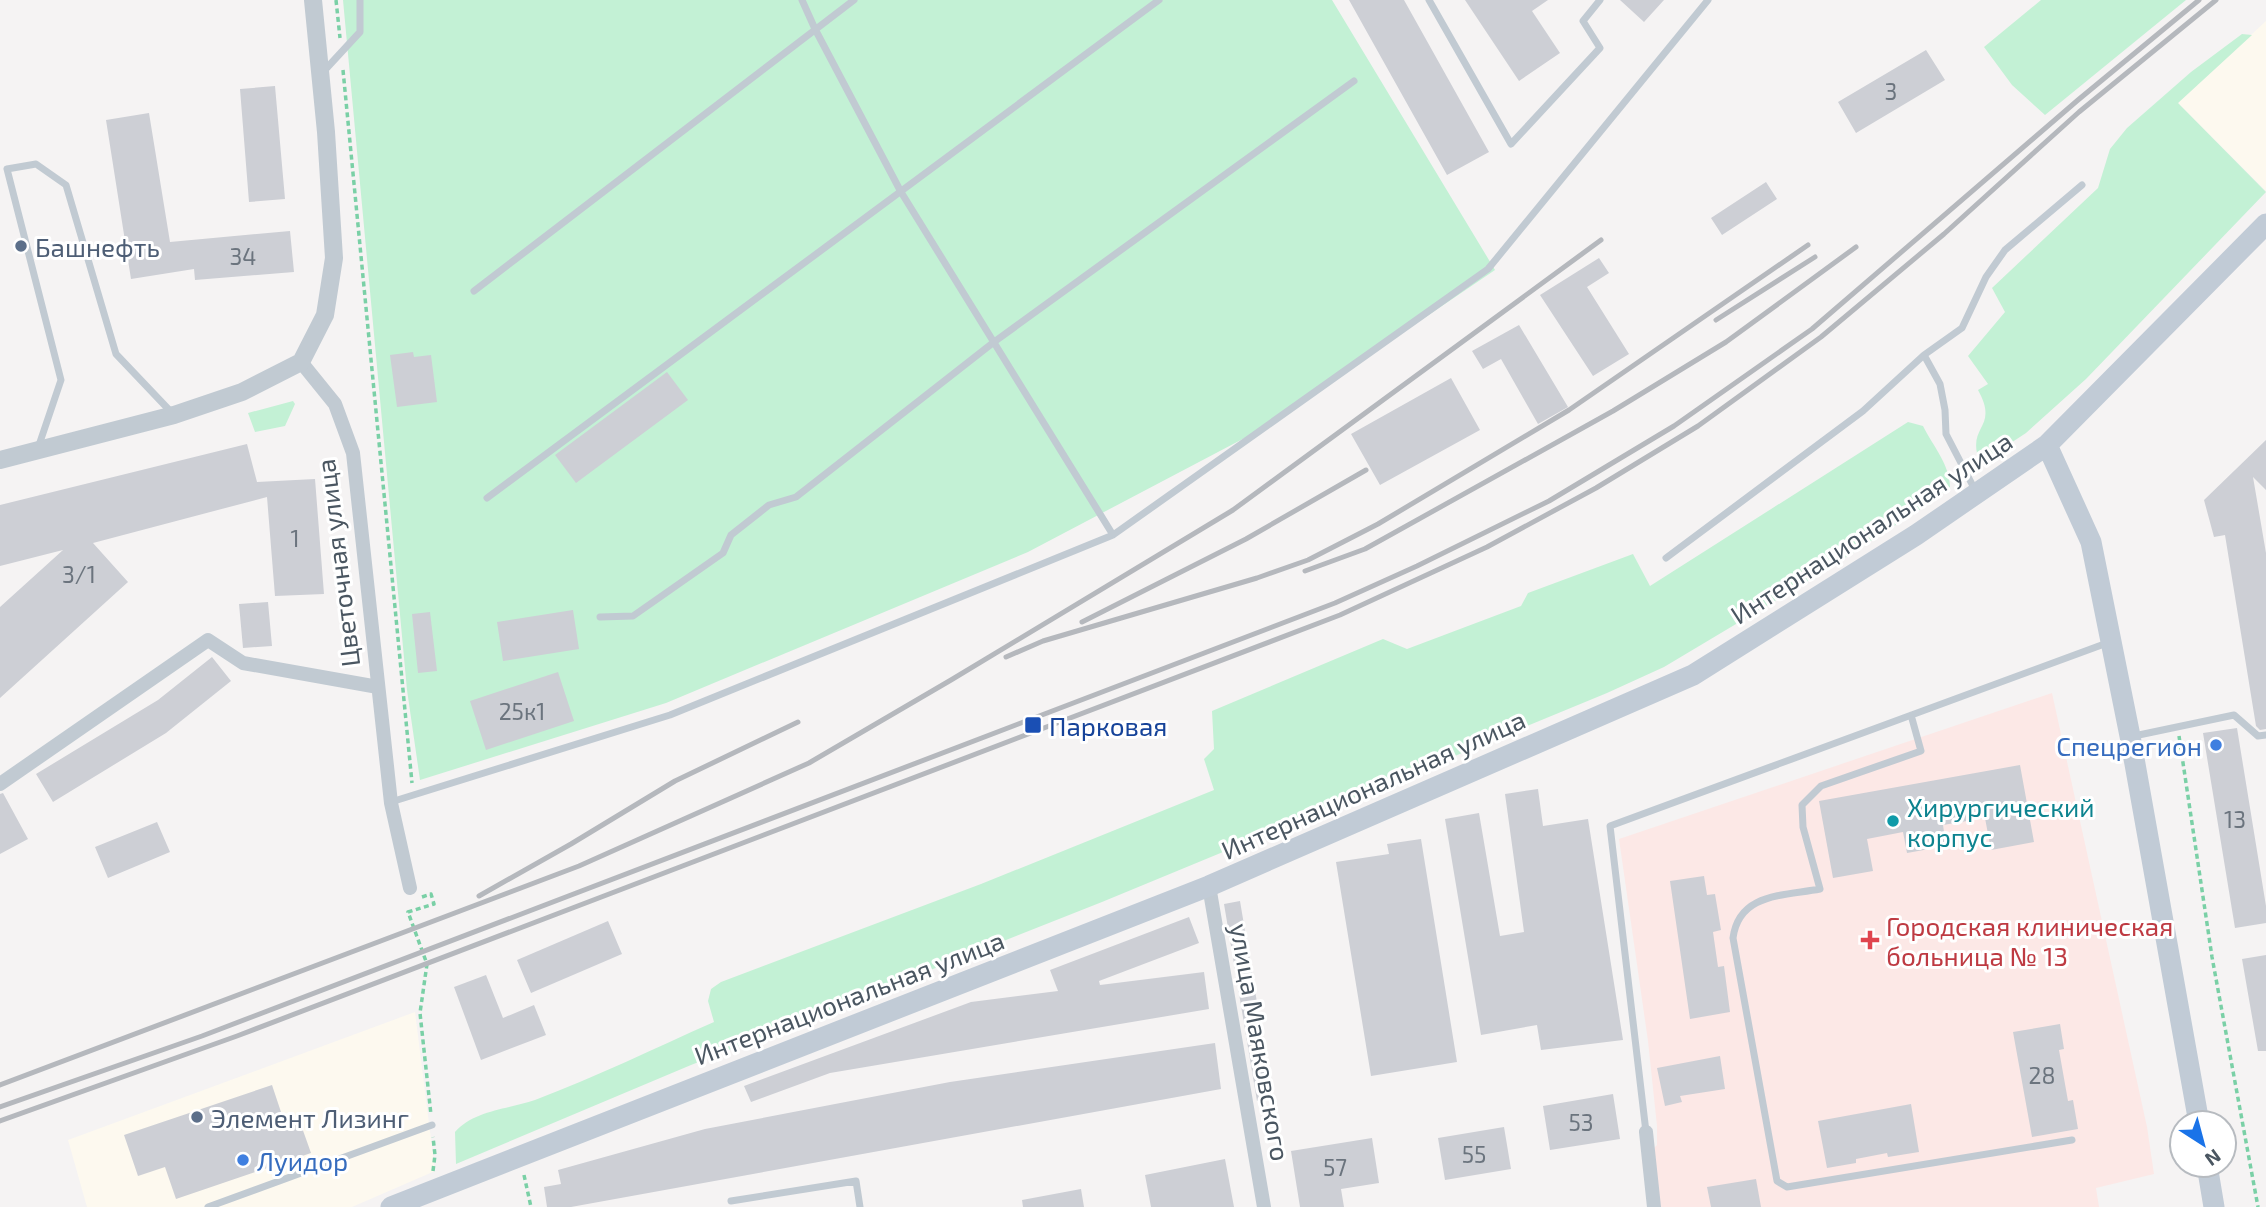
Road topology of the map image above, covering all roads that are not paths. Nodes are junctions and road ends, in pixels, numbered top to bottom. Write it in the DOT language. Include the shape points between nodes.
graph roads {
  1 [pos="313,0"];
  2 [pos="360,0"];
  3 [pos="802,0"];
  4 [pos="854,0"];
  5 [pos="1159,0"];
  6 [pos="1429,0"];
  7 [pos="1600,0"];
  8 [pos="1708,0"];
  9 [pos="815,29"];
  10 [pos="320,76"];
  11 [pos="1354,81"];
  12 [pos="2082,185"];
  13 [pos="901,192"];
  14 [pos="2266,224"];
  15 [pos="474,290"];
  16 [pos="993,342"];
  17 [pos="1924,355"];
  18 [pos="301,362"];
  19 [pos="174,415"];
  20 [pos="2047,445"];
  21 [pos="38,450"];
  22 [pos="0,460"];
  23 [pos="1977,494"];
  24 [pos="487,498"];
  25 [pos="1113,535"];
  26 [pos="1666,558"];
  27 [pos="600,617"];
  28 [pos="2111,641"];
  29 [pos="378,687"];
  30 [pos="1911,715"];
  31 [pos="2266,735"];
  32 [pos="2130,736"];
  33 [pos="0,784"];
  34 [pos="391,803"];
  35 [pos="1209,886"];
  36 [pos="410,888"];
  37 [pos="2197,1109"];
  38 [pos="432,1125"];
  39 [pos="1646,1132"];
  40 [pos="2072,1140"];
  41 [pos="2209,1179"];
  42 [pos="731,1201"];
  43 [pos="208,1207"];
  44 [pos="391,1207"];
  45 [pos="860,1207"];
  46 [pos="1264,1207"];
  47 [pos="1654,1207"];
  48 [pos="2214,1207"];
  1 -- 10 [label="street"];
  2 -- 10 [label="lane" via="360,32"];
  3 -- 9 [label="lane"];
  4 -- 9 [label="lane"];
  5 -- 13 [label="lane"];
  6 -- 7 [label="lane" via="1511,144 1600,48 1583,21"];
  8 -- 25 [label="lane" via="1488,269"];
  9 -- 13 [label="lane"];
  9 -- 15 [label="lane"];
  10 -- 18 [label="street" via="334,258 325,315"];
  11 -- 16 [label="lane"];
  12 -- 17 [label="lane" via="2005,250 1986,277 1962,328"];
  13 -- 16 [label="lane"];
  13 -- 24 [label="lane"];
  14 -- 20 [label="main road, Интернациональная улица"];
  16 -- 25 [label="lane"];
  16 -- 27 [label="lane" via="796,497 769,505 731,535 723,552 633,615"];
  17 -- 23 [label="lane" via="1940,384 1946,434"];
  17 -- 26 [label="lane" via="1863,411"];
  18 -- 19 [label="street" via="242,392"];
  18 -- 29 [label="street, Цветочная улица" via="335,404 353,453"];
  19 -- 21 [label="street"];
  19 -- 21 [label="lane" via="116,354 66,185 36,164 7,169 61,380"];
  20 -- 23 [label="main road, Интернациональная улица"];
  20 -- 28 [label="main road" via="2091,542"];
  21 -- 22 [label="street"];
  23 -- 35 [label="main road, Интернациональная улица" via="1693,675"];
  25 -- 34 [label="lane" via="670,715"];
  28 -- 30 [label="lane"];
  28 -- 32 [label="main road"];
  29 -- 33 [label="street" via="243,663 208,640"];
  29 -- 34 [label="street, Цветочная улица"];
  30 -- 39 [label="lane" via="1610,826"];
  30 -- 40 [label="lane" via="1921,751 1821,786 1801,805 1820,889 1759,901 1745,909 1735,923 1733,938 1777,1181 1787,1187"];
  31 -- 32 [label="lane" via="2258,736 2234,715"];
  32 -- 37 [label="main road"];
  34 -- 36 [label="street, Цветочная улица"];
  35 -- 44 [label="main road, Интернациональная улица"];
  35 -- 46 [label="street, улица Маяковского"];
  38 -- 43 [label="lane"];
  39 -- 47 [label="street"];
  41 -- 48 [label="main road"];
  42 -- 45 [label="lane" via="856,1181"];
}
